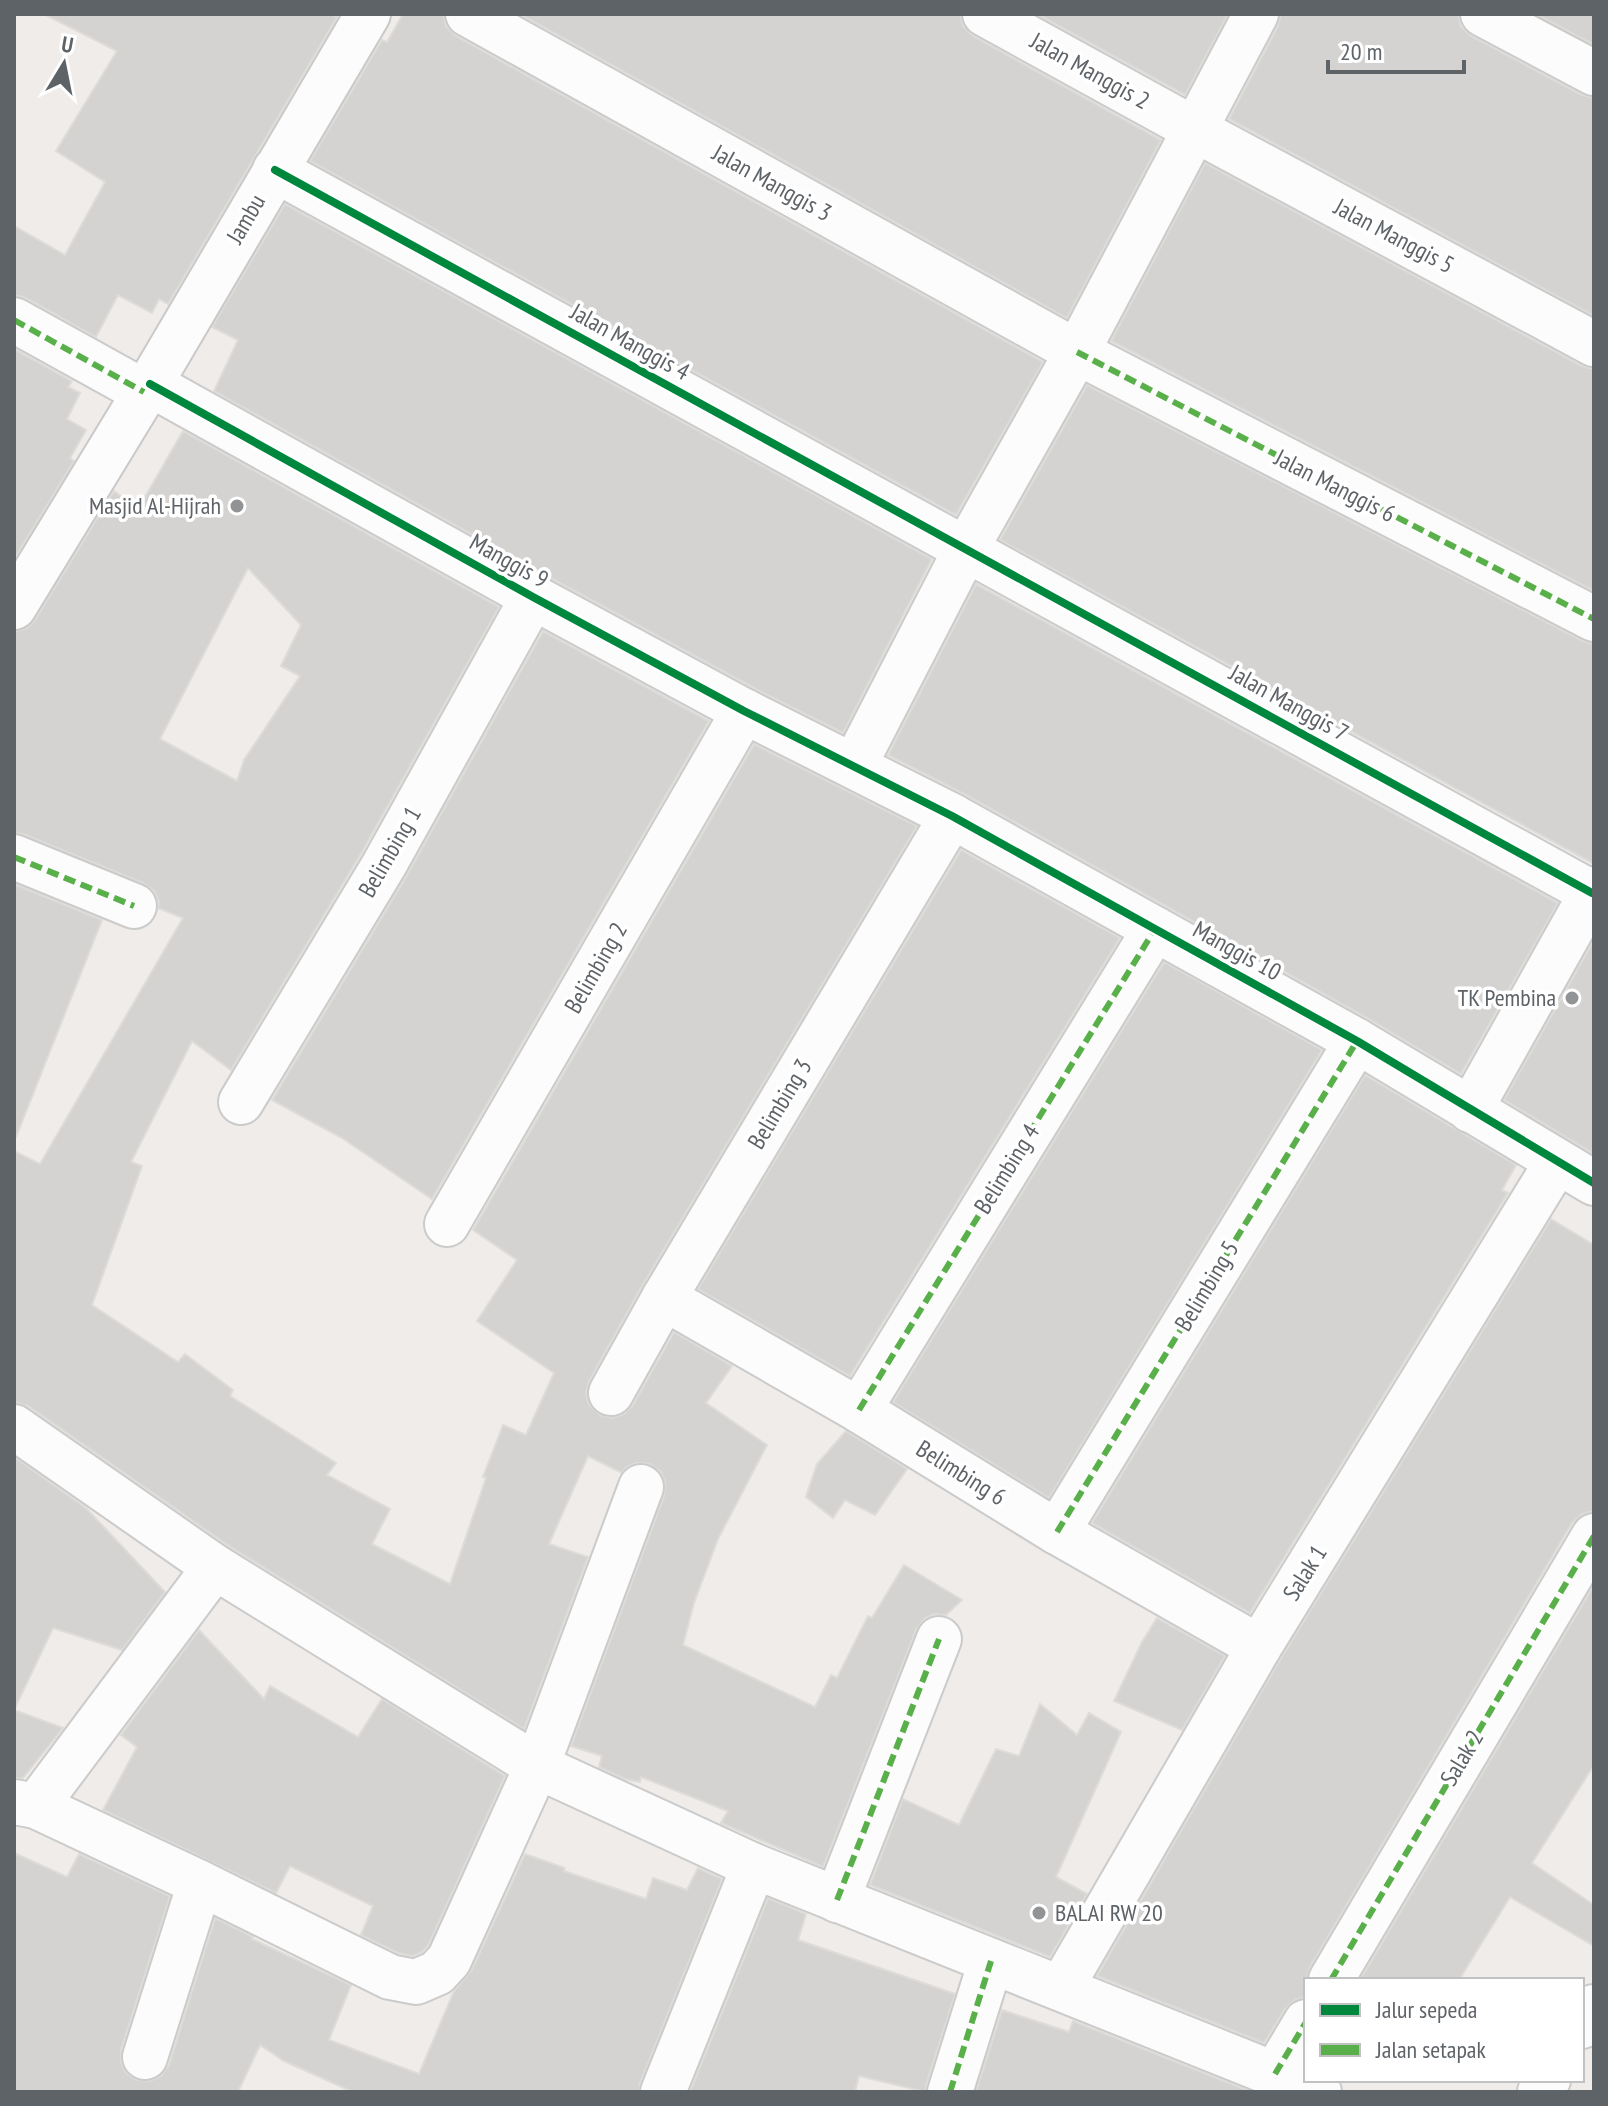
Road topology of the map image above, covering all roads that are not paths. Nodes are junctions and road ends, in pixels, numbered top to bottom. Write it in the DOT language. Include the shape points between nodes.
graph roads {
  1 [pos="368,14"];
  2 [pos="468,14"];
  3 [pos="985,14"];
  4 [pos="1256,14"];
  5 [pos="1483,14"];
  6 [pos="1594,73"];
  7 [pos="1194,129"];
  8 [pos="275,170"];
  9 [pos="14,320"];
  10 [pos="1594,344"];
  11 [pos="1077,352"];
  12 [pos="147,388"];
  13 [pos="966,549"];
  14 [pos="533,597"];
  15 [pos="14,607"];
  16 [pos="1594,619"];
  17 [pos="744,711"];
  18 [pos="854,766"];
  19 [pos="952,816"];
  20 [pos="14,857"];
  21 [pos="1593,891"];
  22 [pos="134,906"];
  23 [pos="1155,929"];
  24 [pos="1357,1041"];
  25 [pos="241,1102"];
  26 [pos="1470,1110"];
  27 [pos="1557,1162"];
  28 [pos="1594,1183"];
  29 [pos="447,1224"];
  30 [pos="664,1298"];
  31 [pos="611,1393"];
  32 [pos="859,1410"];
  33 [pos="14,1427"];
  34 [pos="641,1487"];
  35 [pos="1057,1532"];
  36 [pos="1594,1536"];
  37 [pos="215,1567"];
  38 [pos="939,1639"];
  39 [pos="1259,1647"];
  40 [pos="537,1766"];
  41 [pos="25,1804"];
  42 [pos="754,1866"];
  43 [pos="200,1883"];
  44 [pos="837,1900"];
  45 [pos="991,1961"];
  46 [pos="1332,1978"];
  47 [pos="1061,1988"];
  48 [pos="1304,2025"];
  49 [pos="145,2057"];
  50 [pos="1275,2074"];
  51 [pos="663,2092"];
  52 [pos="950,2092"];
  53 [pos="1319,2092"];
  1 -- 8 [label="street, Jambu"];
  2 -- 11 [label="street, Jalan Manggis 3"];
  3 -- 7 [label="street, Jalan Manggis 2"];
  4 -- 7 [label="street"];
  5 -- 6 [label="street"];
  7 -- 10 [label="street, Jalan Manggis 5"];
  7 -- 11 [label="street"];
  8 -- 12 [label="street, Jambu"];
  8 -- 13 [label="street, Jalan Manggis 4"];
  9 -- 12 [label="street, Manggis 9"];
  11 -- 13 [label="street"];
  11 -- 16 [label="street, Jalan Manggis 6"];
  12 -- 14 [label="street, Manggis 9"];
  12 -- 15 [label="street, Jambu"];
  13 -- 18 [label="street"];
  13 -- 21 [label="street, Jalan Manggis 7"];
  14 -- 17 [label="street, Manggis 9"];
  14 -- 25 [label="street, Belimbing 1" via="384,865"];
  17 -- 18 [label="street, Manggis 9"];
  17 -- 29 [label="street, Belimbing 2"];
  18 -- 19 [label="street, Manggis 10"];
  19 -- 23 [label="street, Manggis 10"];
  19 -- 30 [label="street, Belimbing 3"];
  20 -- 22 [label="street"];
  21 -- 26 [label="street"];
  23 -- 24 [label="street, Manggis 10"];
  23 -- 32 [label="street, Belimbing 4"];
  24 -- 26 [label="street, Manggis 10"];
  24 -- 35 [label="street, Belimbing 5"];
  26 -- 27 [label="street, Manggis 10"];
  27 -- 28 [label="street, Manggis 10"];
  27 -- 39 [label="street, Salak 1"];
  30 -- 31 [label="street, Belimbing 3"];
  30 -- 32 [label="street, Belimbing 6"];
  32 -- 35 [label="street, Belimbing 6"];
  33 -- 37 [label="street"];
  34 -- 40 [label="street"];
  35 -- 39 [label="street, Belimbing 6"];
  36 -- 46 [label="street, Salak 2"];
  37 -- 40 [label="street"];
  37 -- 41 [label="street"];
  38 -- 44 [label="street"];
  39 -- 47 [label="street, Salak 1"];
  40 -- 42 [label="street"];
  40 -- 43 [label="street" via="449,1960 437,1973 416,1982 390,1977"];
  41 -- 43 [label="street"];
  42 -- 44 [label="street"];
  42 -- 51 [label="street"];
  43 -- 49 [label="street"];
  44 -- 45 [label="street"];
  45 -- 47 [label="street"];
  45 -- 52 [label="street"];
  47 -- 50 [label="street"];
  48 -- 50 [label="street"];
  50 -- 53 [label="street"];
}
